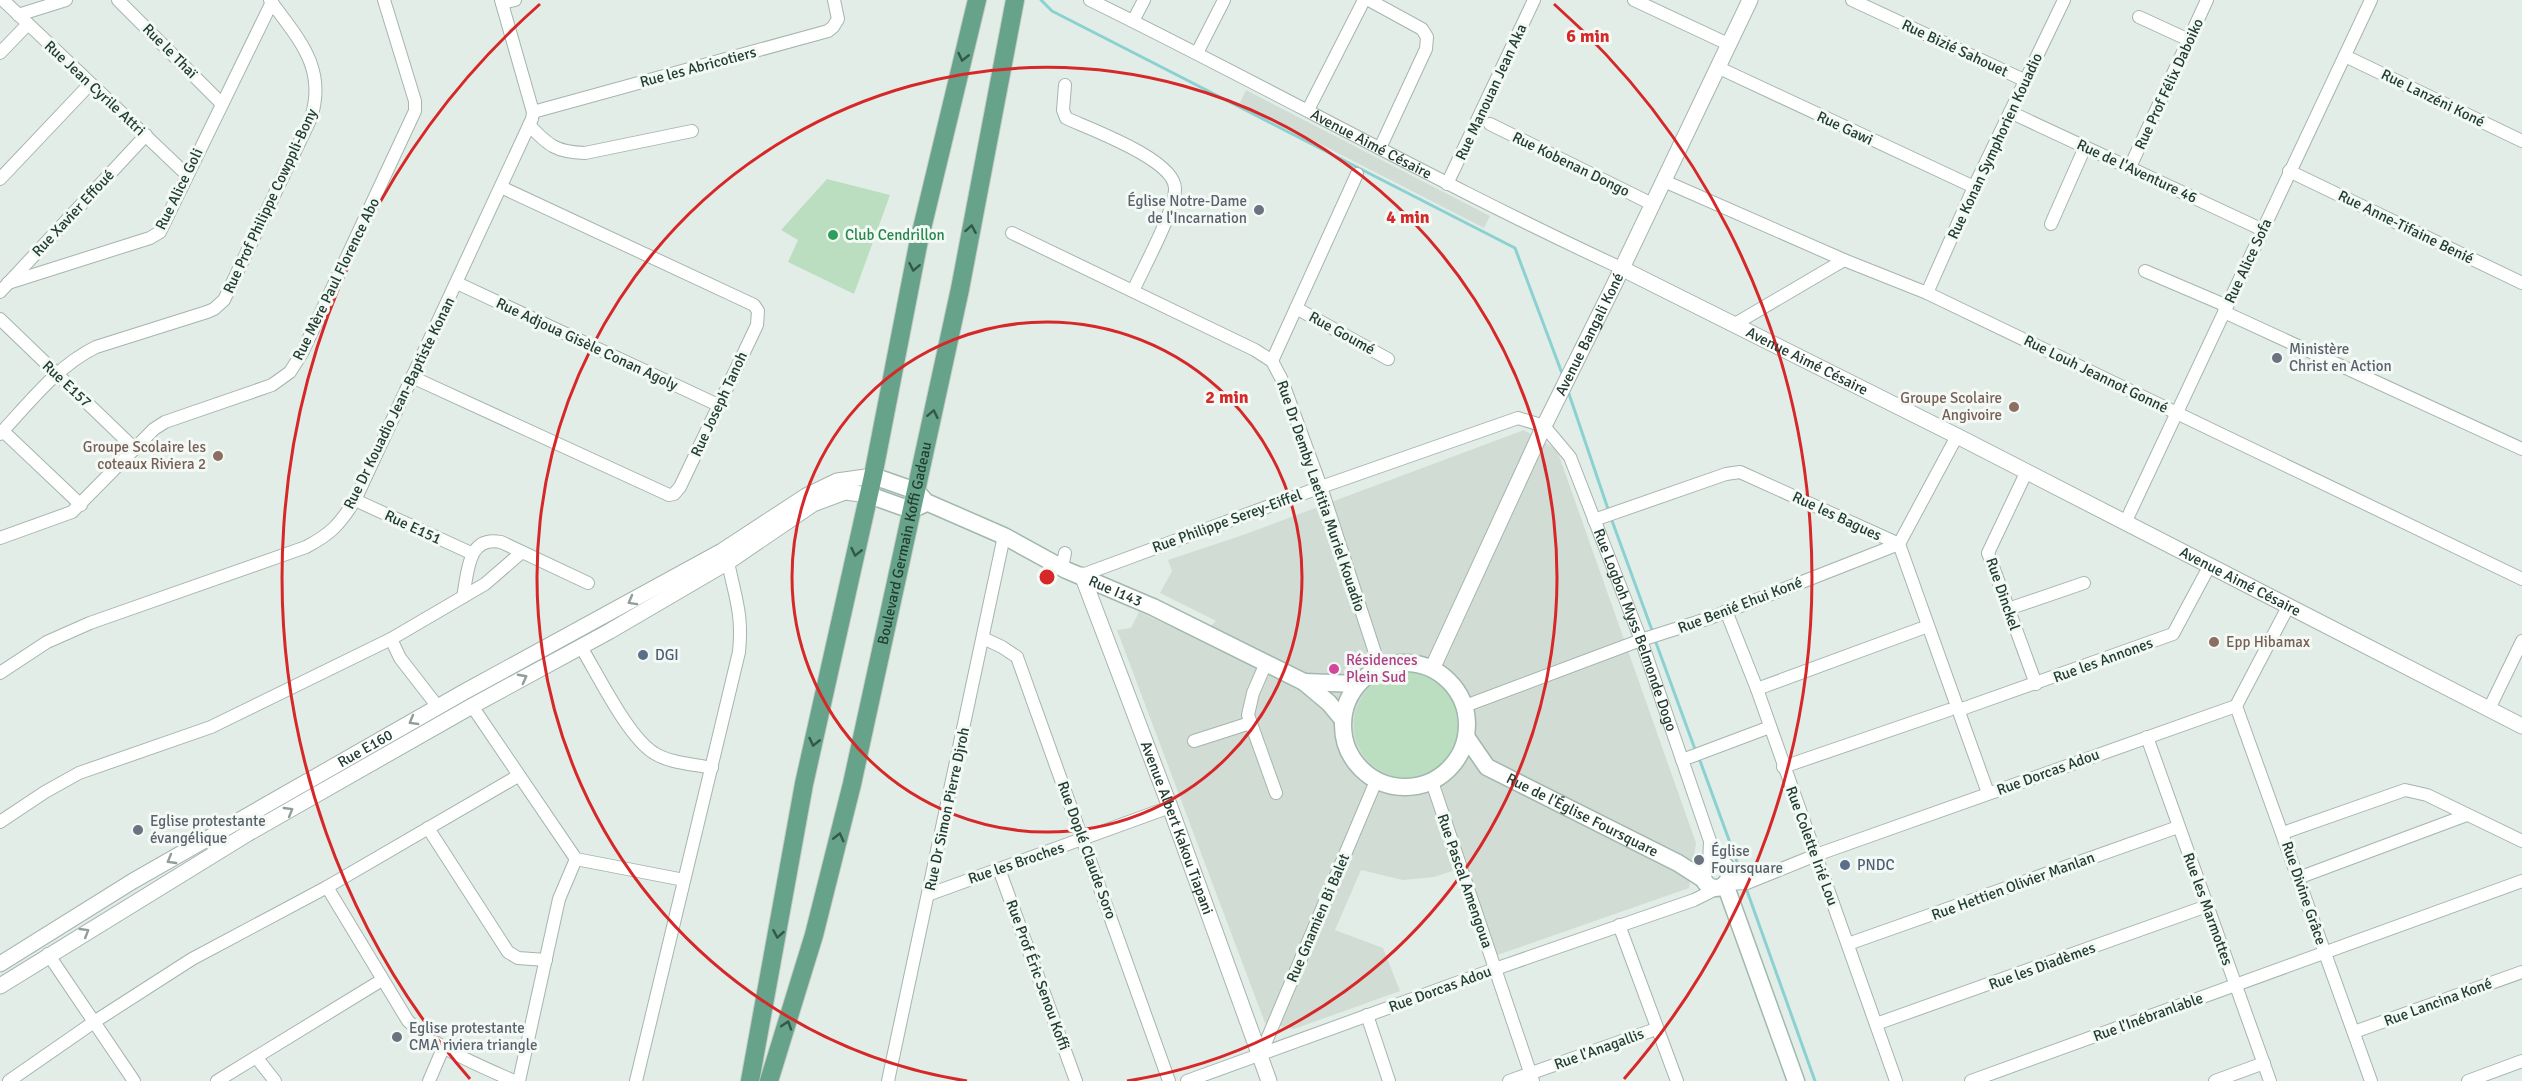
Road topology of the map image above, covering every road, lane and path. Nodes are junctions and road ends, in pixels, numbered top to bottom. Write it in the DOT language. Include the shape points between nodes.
graph roads {
  1 [pos="3,0"];
  2 [pos="66,0"];
  3 [pos="118,0"];
  4 [pos="515,0"];
  5 [pos="834,0"];
  6 [pos="977,0"];
  7 [pos="1015,0"];
  8 [pos="1090,0"];
  9 [pos="1144,0"];
  10 [pos="1224,0"];
  11 [pos="1364,0"];
  12 [pos="1370,0"];
  13 [pos="1534,0"];
  14 [pos="1634,0"];
  15 [pos="1750,0"];
  16 [pos="1852,0"];
  17 [pos="2064,0"];
  18 [pos="2207,0"];
  19 [pos="2371,0"];
  20 [pos="271,1"];
  21 [pos="384,1"];
  22 [pos="502,1"];
  23 [pos="2139,17"];
  24 [pos="23,20"];
  25 [pos="1133,21"];
  26 [pos="2188,40"];
  27 [pos="1728,44"];
  28 [pos="0,53"];
  29 [pos="1197,53"];
  30 [pos="2345,56"];
  31 [pos="1717,67"];
  32 [pos="2024,80"];
  33 [pos="90,84"];
  34 [pos="1065,85"];
  35 [pos="221,103"];
  36 [pos="1308,110"];
  37 [pos="533,112"];
  38 [pos="2010,112"];
  39 [pos="1490,124"];
  40 [pos="529,126"];
  41 [pos="692,131"];
  42 [pos="146,135"];
  43 [pos="2522,141"];
  44 [pos="2085,147"];
  45 [pos="1380,148"];
  46 [pos="2130,167"];
  47 [pos="2289,171"];
  48 [pos="1358,174"];
  49 [pos="187,175"];
  50 [pos="0,179"];
  51 [pos="1664,181"];
  52 [pos="1447,184"];
  53 [pos="501,187"];
  54 [pos="1974,188"];
  55 [pos="1652,204"];
  56 [pos="2051,224"];
  57 [pos="2264,230"];
  58 [pos="1012,233"];
  59 [pos="1844,260"];
  60 [pos="1621,268"];
  61 [pos="2145,271"];
  62 [pos="457,283"];
  63 [pos="2522,283"];
  64 [pos="4,288"];
  65 [pos="1133,291"];
  66 [pos="1927,293"];
  67 [pos="1296,308"];
  68 [pos="2226,309"];
  69 [pos="0,319"];
  70 [pos="1735,324"];
  71 [pos="1388,358"];
  72 [pos="1272,361"];
  73 [pos="56,375"];
  74 [pos="412,377"];
  75 [pos="718,405"];
  76 [pos="2178,414"];
  77 [pos="1544,426"];
  78 [pos="1,433"];
  79 [pos="1957,436"];
  80 [pos="135,448"];
  81 [pos="2522,449"];
  82 [pos="2026,472"];
  83 [pos="865,477"];
  84 [pos="1321,487"];
  85 [pos="869,495"];
  86 [pos="355,500"];
  87 [pos="918,501"];
  88 [pos="81,505"];
  89 [pos="1594,520"];
  90 [pos="2125,523"];
  91 [pos="1005,536"];
  92 [pos="0,538"];
  93 [pos="736,542"];
  94 [pos="1899,544"];
  95 [pos="522,552"];
  96 [pos="471,553"];
  97 [pos="728,562"];
  98 [pos="2210,565"];
  99 [pos="1082,574"];
  100 [pos="2522,579"];
  101 [pos="588,583"];
  102 [pos="2084,583"];
  103 [pos="463,597"];
  104 [pos="2289,605"];
  105 [pos="2008,609"];
  106 [pos="1726,611"];
  107 [pos="1928,626"];
  108 [pos="983,638"];
  109 [pos="390,639"];
  110 [pos="1641,640"];
  111 [pos="2522,640"];
  112 [pos="581,647"];
  113 [pos="1266,663"];
  114 [pos="1380,668"];
  115 [pos="1432,669"];
  116 [pos="0,673"];
  117 [pos="1304,682"];
  118 [pos="1358,684"];
  119 [pos="2036,684"];
  120 [pos="1756,690"];
  121 [pos="472,706"];
  122 [pos="1465,706"];
  123 [pos="2235,706"];
  124 [pos="438,707"];
  125 [pos="2489,709"];
  126 [pos="1954,710"];
  127 [pos="1343,720"];
  128 [pos="1250,723"];
  129 [pos="2522,726"];
  130 [pos="1770,727"];
  131 [pos="2147,737"];
  132 [pos="1467,738"];
  133 [pos="1194,741"];
  134 [pos="1683,760"];
  135 [pos="1487,767"];
  136 [pos="1783,767"];
  137 [pos="712,768"];
  138 [pos="1449,770"];
  139 [pos="518,776"];
  140 [pos="1376,781"];
  141 [pos="1432,782"];
  142 [pos="1276,793"];
  143 [pos="1988,793"];
  144 [pos="1170,807"];
  145 [pos="2468,815"];
  146 [pos="0,822"];
  147 [pos="2178,827"];
  148 [pos="428,828"];
  149 [pos="2283,833"];
  150 [pos="1084,839"];
  151 [pos="2522,841"];
  152 [pos="1816,855"];
  153 [pos="576,858"];
  154 [pos="999,869"];
  155 [pos="1726,877"];
  156 [pos="2298,878"];
  157 [pos="684,880"];
  158 [pos="2522,881"];
  159 [pos="327,887"];
  160 [pos="930,894"];
  161 [pos="2207,906"];
  162 [pos="1619,925"];
  163 [pos="1848,944"];
  164 [pos="2324,952"];
  165 [pos="48,954"];
  166 [pos="546,960"];
  167 [pos="0,964"];
  168 [pos="1495,969"];
  169 [pos="2522,972"];
  170 [pos="382,980"];
  171 [pos="2236,984"];
  172 [pos="0,986"];
  173 [pos="1367,1015"];
  174 [pos="94,1022"];
  175 [pos="1876,1024"];
  176 [pos="1656,1029"];
  177 [pos="2354,1032"];
  178 [pos="444,1046"];
  179 [pos="1260,1056"];
  180 [pos="256,1057"];
  181 [pos="2522,1061"];
  182 [pos="2264,1063"];
  183 [pos="1532,1077"];
  184 [pos="9,1081"];
  185 [pos="134,1081"];
  186 [pos="217,1081"];
  187 [pos="275,1081"];
  188 [pos="429,1081"];
  189 [pos="514,1081"];
  190 [pos="519,1081"];
  191 [pos="636,1081"];
  192 [pos="750,1081"];
  193 [pos="769,1081"];
  194 [pos="888,1081"];
  195 [pos="1076,1081"];
  196 [pos="1170,1081"];
  197 [pos="1187,1081"];
  198 [pos="1269,1081"];
  199 [pos="1389,1081"];
  200 [pos="1509,1081"];
  201 [pos="1677,1081"];
  202 [pos="1796,1081"];
  203 [pos="1896,1081"];
  204 [pos="1971,1081"];
  205 [pos="2215,1081"];
  206 [pos="2270,1081"];
  207 [pos="2372,1081"];
  208 [pos="2468,1081"];
  1 -- 24 [label="street, Rue Jean Cyrile Attri"];
  2 -- 24 [label="street"];
  3 -- 35 [label="street, Rue le Thaï"];
  4 -- 22 [label="street"];
  5 -- 37 [label="street, Rue les Abricotiers" via="838,19 828,31"];
  6 -- 83 [label="main road, one-way"];
  87 -- 7 [label="main road, Boulevard Germain Koffi Gadeau, one-way"];
  8 -- 25 [label="street, Avenue Aimé Césaire"];
  9 -- 25 [label="street"];
  10 -- 29 [label="street"];
  11 -- 36 [label="street"];
  12 -- 45 [label="street" via="1422,29 1427,37 1426,49"];
  13 -- 52 [label="street, Rue Manouan Jean Aka"];
  14 -- 27 [label="street"];
  15 -- 27 [label="street, Avenue Bangali Koné"];
  16 -- 32 [label="street, Rue Bizié Sahouet"];
  17 -- 32 [label="street, Rue Konan Symphorien Kouadio"];
  18 -- 26 [label="street, Rue Prof Félix Daboiko"];
  19 -- 30 [label="street, Rue Alice Sofa"];
  20 -- 35 [label="street, Rue Alice Goli"];
  20 -- 73 [label="street, Rue Prof Philippe Cowppli-Bony" via="308,52 317,87 316,101 224,300 207,312 96,347 72,360"];
  21 -- 80 [label="street, Rue Mère Paul Florence Abo" via="415,111 302,353 290,372 272,385 165,422"];
  22 -- 37 [label="street"];
  23 -- 26 [label="street"];
  24 -- 28 [label="street"];
  24 -- 33 [label="street, Rue Jean Cyrile Attri"];
  25 -- 29 [label="street, Avenue Aimé Césaire"];
  26 -- 46 [label="street, Rue Prof Félix Daboiko"];
  27 -- 31 [label="street, Avenue Bangali Koné"];
  29 -- 36 [label="street, Avenue Aimé Césaire"];
  30 -- 43 [label="street, Rue Lanzéni Koné"];
  30 -- 47 [label="street, Rue Alice Sofa"];
  31 -- 51 [label="street, Avenue Bangali Koné"];
  31 -- 54 [label="street, Rue Gawi"];
  32 -- 38 [label="street, Rue Konan Symphorien Kouadio"];
  33 -- 42 [label="street, Rue Jean Cyrile Attri"];
  33 -- 50 [label="street"];
  34 -- 65 [label="street" via="1066,118 1147,156 1162,166 1174,183 1168,212"];
  35 -- 49 [label="street, Rue Alice Goli"];
  36 -- 45 [label="street, Avenue Aimé Césaire"];
  37 -- 40 [label="street, Rue Dr Kouadio Jean-Baptiste Konan"];
  38 -- 44 [label="street, Rue de l'Aventure 46"];
  38 -- 54 [label="street, Rue Konan Symphorien Kouadio"];
  39 -- 55 [label="street, Rue Kobenan Dongo"];
  40 -- 41 [label="street" via="549,145 585,153"];
  40 -- 53 [label="street, Rue Dr Kouadio Jean-Baptiste Konan"];
  42 -- 49 [label="street, Rue Jean Cyrile Attri"];
  42 -- 64 [label="street, Rue Xavier Effoué"];
  44 -- 46 [label="street, Rue de l'Aventure 46"];
  44 -- 56 [label="street"];
  45 -- 52 [label="street, Avenue Aimé Césaire"];
  46 -- 57 [label="street, Rue de l'Aventure 46"];
  47 -- 57 [label="street, Rue Alice Sofa"];
  47 -- 63 [label="street, Rue Anne-Tifaine Benié"];
  48 -- 67 [label="street"];
  49 -- 64 [label="street, Rue Alice Goli" via="166,224 156,235"];
  51 -- 55 [label="street, Avenue Bangali Koné"];
  51 -- 59 [label="street, Rue Louh Jeannot Gonné"];
  52 -- 60 [label="street, Avenue Aimé Césaire"];
  53 -- 62 [label="street, Rue Dr Kouadio Jean-Baptiste Konan"];
  53 -- 75 [label="street, Rue Joseph Tanoh" via="754,305 758,311 757,325"];
  54 -- 66 [label="street, Rue Konan Symphorien Kouadio"];
  55 -- 60 [label="street, Avenue Bangali Koné"];
  57 -- 68 [label="street, Rue Alice Sofa"];
  58 -- 65 [label="street, Rue Dr Demby Laetitia Muriel Kouadio"];
  59 -- 66 [label="street, Rue Louh Jeannot Gonné"];
  59 -- 70 [label="street"];
  60 -- 70 [label="street, Avenue Aimé Césaire"];
  60 -- 77 [label="street, Avenue Bangali Koné"];
  61 -- 68 [label="street"];
  62 -- 74 [label="street, Rue Dr Kouadio Jean-Baptiste Konan"];
  62 -- 75 [label="street, Rue Adjoua Gisèle Conan Agoly"];
  65 -- 72 [label="street, Rue Dr Demby Laetitia Muriel Kouadio"];
  66 -- 76 [label="street, Rue Louh Jeannot Gonné"];
  67 -- 71 [label="street, Rue Goumé"];
  67 -- 72 [label="street"];
  68 -- 76 [label="street, Rue Alice Sofa"];
  68 -- 81 [label="street"];
  69 -- 73 [label="street, Rue E157"];
  70 -- 79 [label="street, Avenue Aimé Césaire"];
  72 -- 84 [label="street, Rue Dr Demby Laetitia Muriel Kouadio"];
  73 -- 78 [label="street, Rue Prof Philippe Cowppli-Bony"];
  73 -- 80 [label="street, Rue E157"];
  74 -- 75 [label="street, Rue Joseph Tanoh" via="669,495 680,487"];
  74 -- 86 [label="street, Rue Dr Kouadio Jean-Baptiste Konan"];
  76 -- 90 [label="street, Rue Alice Sofa"];
  76 -- 100 [label="street, Rue Louh Jeannot Gonné"];
  77 -- 84 [label="street, Rue Philippe Serey-Eiffel" via="1518,418"];
  77 -- 89 [label="street, Rue Logboh Myss Belmonde Dogo" via="1570,457"];
  77 -- 115 [label="street, Avenue Bangali Koné"];
  78 -- 88 [label="street"];
  79 -- 82 [label="street, Avenue Aimé Césaire"];
  79 -- 94 [label="street"];
  80 -- 88 [label="street, Rue Mère Paul Florence Abo"];
  82 -- 90 [label="street, Avenue Aimé Césaire"];
  82 -- 105 [label="street, Rue Dinckel" via="1988,553"];
  83 -- 85 [label="main road"];
  83 -- 87 [label="main road"];
  83 -- 93 [label="street, Rue E160" via="837,482 806,496"];
  84 -- 99 [label="street, Rue Philippe Serey-Eiffel"];
  84 -- 114 [label="street, Rue Dr Demby Laetitia Muriel Kouadio"];
  85 -- 87 [label="main road"];
  85 -- 97 [label="street, Rue E160" via="845,492 813,504"];
  85 -- 192 [label="main road, one-way" via="804,784"];
  86 -- 96 [label="street, Rue E151"];
  86 -- 116 [label="street, Rue Dr Kouadio Jean-Baptiste Konan" via="337,527 306,547 90,623 47,642"];
  87 -- 91 [label="main road, Rue I143"];
  193 -- 87 [label="main road, Boulevard Germain Koffi Gadeau, one-way" via="811,945"];
  88 -- 92 [label="street, Rue Mère Paul Florence Abo" via="61,517"];
  89 -- 94 [label="street, Rue les Bagues" via="1740,472"];
  89 -- 110 [label="street, Rue Logboh Myss Belmonde Dogo"];
  90 -- 98 [label="street, Avenue Aimé Césaire"];
  91 -- 99 [label="main road, Rue I143" via="1064,560"];
  91 -- 108 [label="street, Rue Dr Simon Pierre Djroh"];
  93 -- 97 [label="street"];
  93 -- 124 [label="street, Rue E160, one-way"];
  94 -- 106 [label="street, Rue Benié Ehui Koné"];
  94 -- 107 [label="street, Rue les Bagues"];
  95 -- 96 [label="street" via="492,540"];
  95 -- 101 [label="street"];
  95 -- 103 [label="street" via="485,584"];
  96 -- 103 [label="street"];
  97 -- 112 [label="street, Rue E160"];
  97 -- 137 [label="street" via="742,627"];
  98 -- 104 [label="street, Avenue Aimé Césaire"];
  98 -- 119 [label="street, Rue les Annones" via="2173,634"];
  99 -- 113 [label="main road, Rue I143"];
  99 -- 144 [label="street, Avenue Albert Kakou Tiapani"];
  102 -- 105 [label="street"];
  103 -- 109 [label="street"];
  104 -- 123 [label="street"];
  104 -- 125 [label="street, Avenue Aimé Césaire"];
  105 -- 119 [label="street, Rue Dinckel"];
  106 -- 110 [label="street, Rue Benié Ehui Koné"];
  106 -- 120 [label="street, Rue Colette Irié Lou"];
  107 -- 120 [label="street"];
  107 -- 126 [label="street, Rue les Bagues"];
  108 -- 150 [label="street, Rue Doplé Claude Soro" via="1017,657"];
  108 -- 160 [label="street, Rue Dr Simon Pierre Djroh"];
  109 -- 124 [label="street"];
  109 -- 146 [label="street" via="211,727 79,773"];
  110 -- 122 [label="street, Rue Benié Ehui Koné"];
  110 -- 134 [label="street, Rue Logboh Myss Belmonde Dogo"];
  111 -- 125 [label="street"];
  121 -- 112 [label="street, Rue E160, one-way"];
  112 -- 137 [label="street" via="630,729 646,747 660,756"];
  113 -- 117 [label="main road, Rue I143"];
  113 -- 128 [label="street" via="1250,706"];
  114 -- 115 [label="main road" via="1405,662"];
  114 -- 118 [label="main road"];
  115 -- 122 [label="main road" via="1455,687"];
  117 -- 118 [label="main road, Rue I143"];
  117 -- 127 [label="main road, Rue I143"];
  118 -- 127 [label="main road"];
  119 -- 126 [label="street, Rue les Annones"];
  120 -- 130 [label="street, Rue Colette Irié Lou"];
  121 -- 139 [label="street"];
  165 -- 121 [label="street, Rue E160, one-way" via="247,834"];
  122 -- 132 [label="main road"];
  123 -- 131 [label="street, Rue Dorcas Adou"];
  123 -- 149 [label="street, Rue Divine Grâce"];
  124 -- 167 [label="street, Rue E160, one-way" via="133,881"];
  125 -- 129 [label="street, Avenue Aimé Césaire"];
  126 -- 136 [label="street, Rue les Annones"];
  126 -- 143 [label="street, Rue les Bagues"];
  127 -- 140 [label="main road" via="1350,755"];
  128 -- 133 [label="street"];
  128 -- 142 [label="street"];
  130 -- 134 [label="street"];
  130 -- 136 [label="street, Rue Colette Irié Lou"];
  131 -- 143 [label="street, Rue Dorcas Adou"];
  131 -- 147 [label="street, Rue les Marmottes"];
  132 -- 135 [label="main road, Rue de l'Église Foursquare"];
  132 -- 138 [label="main road"];
  134 -- 155 [label="street, Rue Logboh Myss Belmonde Dogo"];
  135 -- 138 [label="main road"];
  135 -- 155 [label="main road, Rue de l'Église Foursquare" via="1678,863"];
  136 -- 152 [label="street, Rue Colette Irié Lou"];
  137 -- 157 [label="street"];
  138 -- 141 [label="main road"];
  139 -- 148 [label="street"];
  139 -- 153 [label="street"];
  140 -- 141 [label="main road" via="1394,787"];
  140 -- 179 [label="street, Rue Gnamien Bi Balet"];
  141 -- 168 [label="street, Rue Pascal Amengoua"];
  143 -- 152 [label="street, Rue Dorcas Adou"];
  144 -- 150 [label="street, Rue les Broches"];
  144 -- 179 [label="street, Avenue Albert Kakou Tiapani"];
  145 -- 149 [label="street" via="2427,795 2405,790"];
  145 -- 151 [label="street"];
  145 -- 156 [label="street"];
  147 -- 161 [label="street, Rue les Marmottes"];
  147 -- 163 [label="street, Rue Hettien Olivier Manlan"];
  148 -- 159 [label="street"];
  148 -- 166 [label="street" via="508,952 518,958"];
  149 -- 156 [label="street, Rue Divine Grâce"];
  150 -- 154 [label="street, Rue les Broches"];
  150 -- 196 [label="street, Rue Doplé Claude Soro"];
  152 -- 155 [label="street, Rue Dorcas Adou"];
  152 -- 163 [label="street, Rue Colette Irié Lou"];
  153 -- 157 [label="street"];
  153 -- 166 [label="street" via="559,898"];
  154 -- 160 [label="street, Rue les Broches"];
  154 -- 195 [label="street, Rue Prof Éric Senou Koffi"];
  155 -- 162 [label="street, Rue Dorcas Adou" via="1694,900"];
  155 -- 202 [label="main road, Rue Logboh Myss Belmonde Dogo"];
  156 -- 164 [label="street, Rue Divine Grâce"];
  157 -- 191 [label="street"];
  158 -- 164 [label="street, Rue l'Inébranlable"];
  159 -- 170 [label="street"];
  159 -- 174 [label="street" via="213,947"];
  160 -- 194 [label="street, Rue Dr Simon Pierre Djroh"];
  161 -- 171 [label="street, Rue les Marmottes"];
  161 -- 175 [label="street, Rue les Diadèmes"];
  162 -- 168 [label="street, Rue Dorcas Adou"];
  162 -- 176 [label="street"];
  163 -- 175 [label="street, Rue Colette Irié Lou"];
  164 -- 171 [label="street, Rue l'Inébranlable"];
  164 -- 177 [label="street, Rue Divine Grâce"];
  165 -- 172 [label="street, Rue E160"];
  165 -- 174 [label="street"];
  166 -- 190 [label="street"];
  168 -- 173 [label="street, Rue Dorcas Adou"];
  168 -- 183 [label="street, Rue Pascal Amengoua"];
  169 -- 177 [label="street, Rue Lancina Koné"];
  170 -- 178 [label="street" via="408,1021"];
  170 -- 180 [label="street"];
  171 -- 182 [label="street, Rue les Marmottes"];
  171 -- 204 [label="street, Rue l'Inébranlable"];
  173 -- 179 [label="street, Rue Dorcas Adou"];
  173 -- 199 [label="street"];
  174 -- 184 [label="street"];
  174 -- 185 [label="street"];
  175 -- 203 [label="street, Rue Colette Irié Lou"];
  176 -- 183 [label="street, Rue l'Anagallis"];
  176 -- 201 [label="street"];
  177 -- 207 [label="street, Rue Divine Grâce"];
  178 -- 188 [label="street"];
  178 -- 189 [label="street"];
  179 -- 197 [label="street, Rue Dorcas Adou"];
  179 -- 198 [label="street, Avenue Albert Kakou Tiapani"];
  180 -- 186 [label="street"];
  180 -- 187 [label="street"];
  181 -- 208 [label="street"];
  182 -- 205 [label="street"];
  182 -- 206 [label="street, Rue les Marmottes"];
  183 -- 200 [label="street, Rue l'Anagallis"];
}
